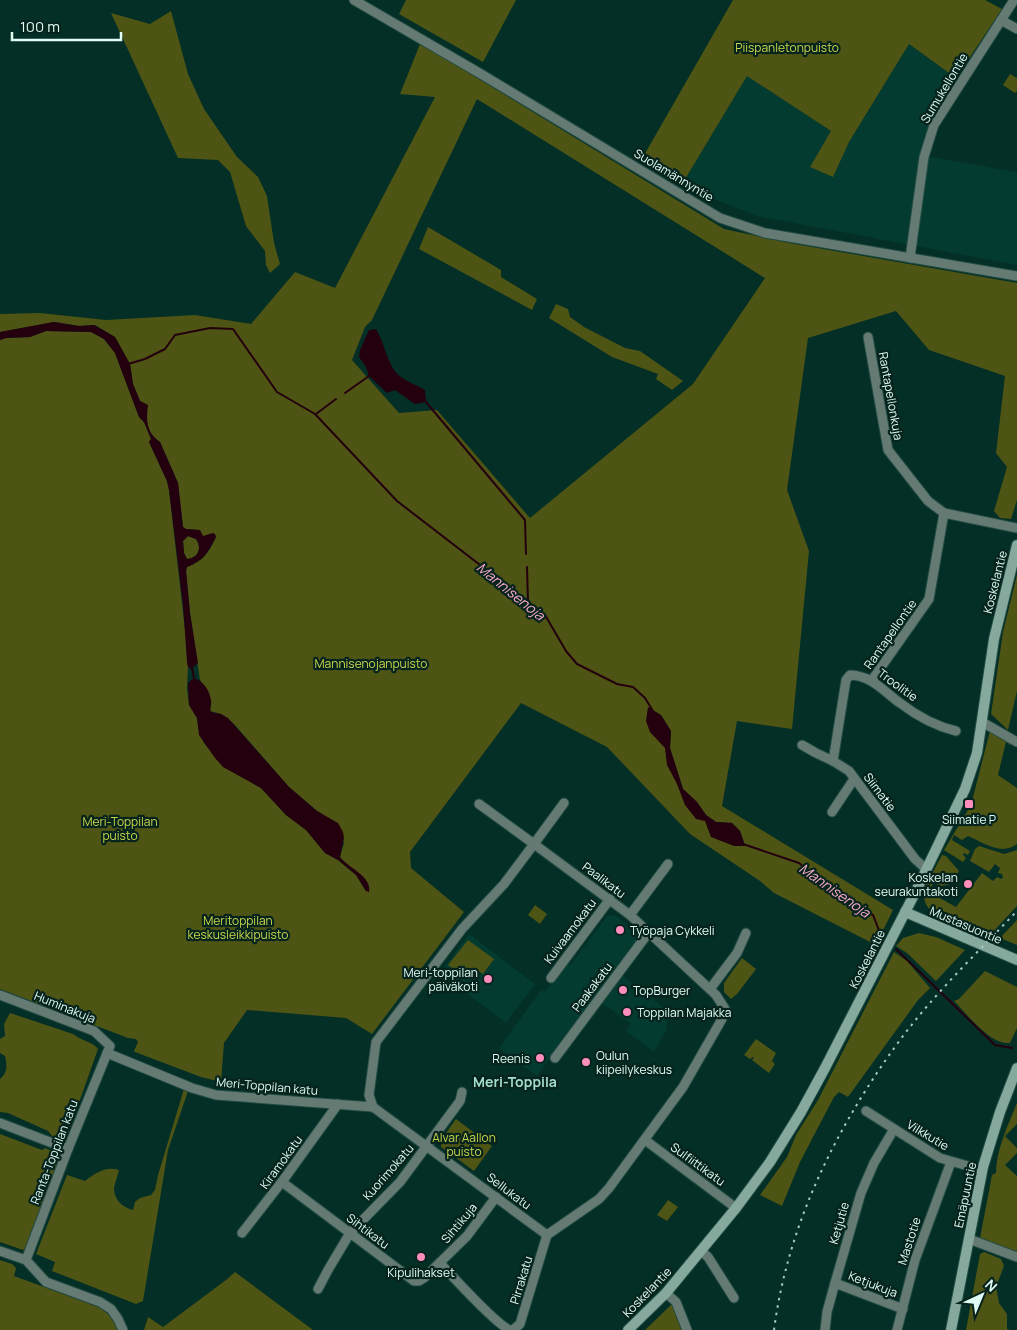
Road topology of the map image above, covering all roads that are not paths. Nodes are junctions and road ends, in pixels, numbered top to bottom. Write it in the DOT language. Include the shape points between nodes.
graph roads {
  1 [pos="354,0"];
  2 [pos="1014,0"];
  3 [pos="1001,20"];
  4 [pos="1017,28"];
  5 [pos="910,258"];
  6 [pos="1017,276"];
  7 [pos="868,337"];
  8 [pos="944,513"];
  9 [pos="1017,528"];
  10 [pos="1017,545"];
  11 [pos="872,680"];
  12 [pos="982,722"];
  13 [pos="956,731"];
  14 [pos="1017,742"];
  15 [pos="802,744"];
  16 [pos="833,761"];
  17 [pos="854,779"];
  18 [pos="564,803"];
  19 [pos="480,804"];
  20 [pos="832,812"];
  21 [pos="534,844"];
  22 [pos="668,864"];
  23 [pos="926,869"];
  24 [pos="610,899"];
  25 [pos="905,912"];
  26 [pos="630,915"];
  27 [pos="649,932"];
  28 [pos="746,932"];
  29 [pos="1017,960"];
  30 [pos="551,978"];
  31 [pos="710,989"];
  32 [pos="1,997"];
  33 [pos="107,1053"];
  34 [pos="555,1058"];
  35 [pos="1017,1068"];
  36 [pos="462,1092"];
  37 [pos="338,1104"];
  38 [pos="373,1106"];
  39 [pos="866,1111"];
  40 [pos="0,1124"];
  41 [pos="894,1129"];
  42 [pos="645,1140"];
  43 [pos="427,1146"];
  44 [pos="68,1149"];
  45 [pos="951,1162"];
  46 [pos="982,1170"];
  47 [pos="282,1182"];
  48 [pos="496,1197"];
  49 [pos="736,1208"];
  50 [pos="242,1233"];
  51 [pos="350,1233"];
  52 [pos="547,1235"];
  53 [pos="969,1239"];
  54 [pos="0,1251"];
  55 [pos="701,1251"];
  56 [pos="1017,1257"];
  57 [pos="26,1260"];
  58 [pos="440,1263"];
  59 [pos="835,1283"];
  60 [pos="318,1289"];
  61 [pos="666,1293"];
  62 [pos="734,1298"];
  63 [pos="903,1309"];
  64 [pos="123,1330"];
  65 [pos="510,1330"];
  66 [pos="628,1330"];
  67 [pos="687,1330"];
  68 [pos="825,1330"];
  69 [pos="898,1330"];
  70 [pos="951,1330"];
  1 -- 5 [label="street, Suolamännyntie" via="720,218 766,233"];
  2 -- 3 [label="street, Sumukellontie"];
  3 -- 4 [label="street"];
  3 -- 5 [label="street, Sumukellontie" via="934,125 924,157"];
  5 -- 6 [label="street, Suolamännyntie"];
  7 -- 8 [label="street, Rantapellonkuja" via="888,450 928,501"];
  8 -- 9 [label="street, Rantapellonkuja"];
  8 -- 11 [label="street, Rantapellontie" via="929,600"];
  10 -- 12 [label="main road, Koskelantie" via="994,639"];
  11 -- 13 [label="street, Troolitie" via="900,704 937,726"];
  11 -- 16 [label="street, Troolitie" via="850,675 846,680"];
  12 -- 14 [label="street"];
  12 -- 23 [label="main road, Koskelantie" via="977,753 965,789"];
  15 -- 16 [label="street, Siimatie"];
  16 -- 17 [label="street, Siimatie"];
  17 -- 20 [label="street"];
  17 -- 23 [label="street, Siimatie"];
  18 -- 21 [label="street"];
  19 -- 21 [label="street, Paalikatu"];
  21 -- 24 [label="street, Paalikatu"];
  21 -- 38 [label="street" via="504,884 462,929 376,1042 369,1095"];
  22 -- 26 [label="street"];
  23 -- 25 [label="main road, Koskelantie"];
  24 -- 26 [label="street, Paalikatu"];
  24 -- 30 [label="street, Kuivaamokatu"];
  25 -- 29 [label="main road, Mustasuontie"];
  25 -- 49 [label="main road, Koskelantie" via="801,1112"];
  26 -- 27 [label="street, Paalikatu"];
  27 -- 31 [label="street, Paalikatu"];
  27 -- 34 [label="street, Paakakatu"];
  28 -- 31 [label="street" via="737,953"];
  31 -- 42 [label="street, Paalikatu" via="724,1004 722,1019 683,1087"];
  32 -- 33 [label="street, Huminakuja" via="94,1031 110,1046"];
  33 -- 37 [label="street, Meri-Toppilan katu" via="207,1093"];
  33 -- 44 [label="street, Ranta-Toppilan katu"];
  35 -- 46 [label="main road, Emäpuuntie"];
  36 -- 43 [label="street, Kuorimokatu" via="460,1101"];
  37 -- 38 [label="street, Meri-Toppilan katu"];
  37 -- 47 [label="street, Kiramokatu"];
  38 -- 43 [label="street, Sellukatu"];
  39 -- 41 [label="street, Vilkkutie"];
  40 -- 44 [label="street"];
  41 -- 45 [label="street, Vilkkutie"];
  41 -- 59 [label="street, Ketjutie" via="860,1193"];
  42 -- 49 [label="street, Sulfiittikatu"];
  42 -- 52 [label="street" via="599,1199"];
  43 -- 48 [label="street, Sellukatu"];
  43 -- 51 [label="street, Kuorimokatu" via="400,1182"];
  44 -- 57 [label="street, Ranta-Toppilan katu"];
  45 -- 46 [label="street, Vilkkutie"];
  45 -- 63 [label="street, Mastotie" via="914,1260"];
  46 -- 53 [label="main road, Emäpuuntie"];
  47 -- 50 [label="street, Kiramokatu"];
  47 -- 51 [label="street, Sihtikatu"];
  48 -- 52 [label="street, Sellukatu"];
  48 -- 58 [label="street, Sihtikuja" via="467,1236"];
  49 -- 55 [label="main road, Koskelantie"];
  51 -- 58 [label="street, Sihtikatu" via="414,1280 424,1278"];
  51 -- 60 [label="street, Kuorimokatu"];
  52 -- 65 [label="street, Pirrakatu" via="520,1324"];
  53 -- 56 [label="street"];
  53 -- 70 [label="main road, Emäpuuntie"];
  54 -- 57 [label="street"];
  55 -- 61 [label="main road, Koskelantie"];
  55 -- 62 [label="street"];
  57 -- 64 [label="street" via="46,1282 111,1309"];
  58 -- 65 [label="street"];
  59 -- 63 [label="street, Ketjukuja"];
  59 -- 68 [label="street, Ketjutie"];
  61 -- 66 [label="main road, Koskelantie"];
  61 -- 67 [label="street" via="676,1302"];
  63 -- 69 [label="street, Mastotie"];
}
